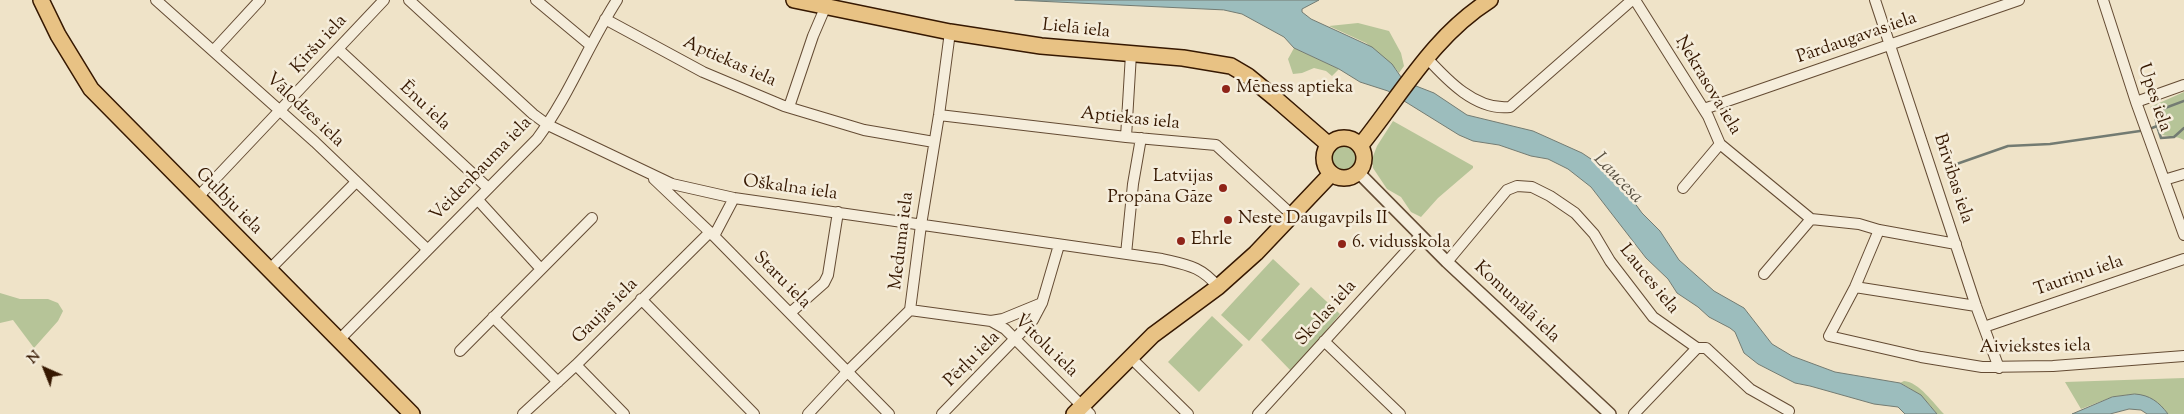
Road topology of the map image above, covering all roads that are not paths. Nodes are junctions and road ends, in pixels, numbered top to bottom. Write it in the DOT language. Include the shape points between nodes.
graph roads {
  1 [pos="41,0"];
  2 [pos="156,0"];
  3 [pos="260,0"];
  4 [pos="384,0"];
  5 [pos="409,0"];
  6 [pos="536,0"];
  7 [pos="617,0"];
  8 [pos="794,0"];
  9 [pos="1490,0"];
  10 [pos="1634,0"];
  11 [pos="1875,0"];
  12 [pos="2019,0"];
  13 [pos="2103,0"];
  14 [pos="825,8"];
  15 [pos="605,19"];
  16 [pos="950,32"];
  17 [pos="1891,44"];
  18 [pos="590,45"];
  19 [pos="338,49"];
  20 [pos="214,50"];
  21 [pos="1131,54"];
  22 [pos="1426,57"];
  23 [pos="2184,85"];
  24 [pos="2136,102"];
  25 [pos="790,107"];
  26 [pos="1704,109"];
  27 [pos="280,112"];
  28 [pos="939,115"];
  29 [pos="548,125"];
  30 [pos="1126,137"];
  31 [pos="1141,138"];
  32 [pos="934,142"];
  33 [pos="1720,144"];
  34 [pos="1329,145"];
  35 [pos="1360,146"];
  36 [pos="1359,173"];
  37 [pos="648,174"];
  38 [pos="1331,174"];
  39 [pos="2184,174"];
  40 [pos="2164,180"];
  41 [pos="355,183"];
  42 [pos="488,188"];
  43 [pos="1683,188"];
  44 [pos="197,198"];
  45 [pos="734,198"];
  46 [pos="478,200"];
  47 [pos="838,212"];
  48 [pos="1292,215"];
  49 [pos="592,218"];
  50 [pos="1811,219"];
  51 [pos="921,225"];
  52 [pos="1879,230"];
  53 [pos="712,234"];
  54 [pos="2184,234"];
  55 [pos="1420,236"];
  56 [pos="1956,244"];
  57 [pos="1059,245"];
  58 [pos="427,249"];
  59 [pos="1126,254"];
  60 [pos="2184,259"];
  61 [pos="1447,262"];
  62 [pos="540,268"];
  63 [pos="270,269"];
  64 [pos="1764,274"];
  65 [pos="1218,287"];
  66 [pos="1855,287"];
  67 [pos="641,299"];
  68 [pos="1042,303"];
  69 [pos="1976,306"];
  70 [pos="910,310"];
  71 [pos="790,313"];
  72 [pos="493,317"];
  73 [pos="991,321"];
  74 [pos="1984,326"];
  75 [pos="1016,339"];
  76 [pos="339,340"];
  77 [pos="1324,341"];
  78 [pos="1696,348"];
  79 [pos="460,351"];
  80 [pos="2184,356"];
  81 [pos="1130,357"];
  82 [pos="576,365"];
  83 [pos="1998,368"];
  84 [pos="847,372"];
  85 [pos="558,382"];
  86 [pos="1082,411"];
  87 [pos="1789,411"];
  88 [pos="412,414"];
  89 [pos="523,414"];
  90 [pos="624,414"];
  91 [pos="754,414"];
  92 [pos="808,414"];
  93 [pos="889,414"];
  94 [pos="942,414"];
  95 [pos="1188,414"];
  96 [pos="1258,414"];
  97 [pos="1400,414"];
  98 [pos="1610,414"];
  99 [pos="1634,414"];
  1 -- 44 [label="main road, Gulbju iela" via="91,89"];
  2 -- 20 [label="street, Vālodzes iela"];
  3 -- 20 [label="street"];
  4 -- 19 [label="street, Ķiršu iela"];
  5 -- 29 [label="street, Oškalna iela"];
  6 -- 18 [label="street"];
  7 -- 15 [label="street, Veidenbauma iela"];
  8 -- 14 [label="main road, Lielā iela"];
  9 -- 22 [label="main road" via="1468,16"];
  10 -- 22 [label="street" via="1510,107 1494,107 1465,92 1444,78"];
  10 -- 26 [label="street, Ņekrasova iela"];
  11 -- 17 [label="street, Brīvības iela"];
  12 -- 17 [label="street, Pārdaugavas iela"];
  13 -- 24 [label="street, Upes iela"];
  14 -- 16 [label="main road, Lielā iela"];
  14 -- 25 [label="street"];
  15 -- 18 [label="street, Veidenbauma iela"];
  15 -- 25 [label="street, Aptiekas iela" via="703,72"];
  16 -- 21 [label="main road, Lielā iela" via="1041,46"];
  16 -- 28 [label="street, Meduma iela"];
  17 -- 26 [label="street, Pārdaugavas iela"];
  17 -- 56 [label="street, Brīvības iela"];
  18 -- 29 [label="street, Veidenbauma iela"];
  19 -- 27 [label="street, Ķiršu iela"];
  19 -- 42 [label="street, Ēnu iela"];
  20 -- 27 [label="street, Vālodzes iela"];
  21 -- 30 [label="street"];
  21 -- 34 [label="main road, Lielā iela" via="1230,66 1248,76"];
  22 -- 35 [label="main road"];
  23 -- 24 [label="street"];
  24 -- 40 [label="street, Upes iela"];
  25 -- 32 [label="street, Aptiekas iela" via="864,130"];
  26 -- 33 [label="street, Ņekrasova iela"];
  27 -- 41 [label="street, Vālodzes iela"];
  27 -- 44 [label="street, Ķiršu iela"];
  28 -- 30 [label="street, Aptiekas iela"];
  28 -- 32 [label="street, Meduma iela"];
  29 -- 37 [label="street, Oškalna iela"];
  29 -- 42 [label="street, Veidenbauma iela"];
  30 -- 31 [label="street, Aptiekas iela"];
  31 -- 48 [label="street, Aptiekas iela" via="1216,145"];
  31 -- 59 [label="street"];
  32 -- 51 [label="street, Meduma iela"];
  33 -- 43 [label="street"];
  33 -- 50 [label="street, Ņekrasova iela"];
  34 -- 35 [label="main road" via="1349,138"];
  34 -- 38 [label="main road" via="1324,156"];
  35 -- 36 [label="main road" via="1364,157"];
  36 -- 38 [label="main road" via="1342,179"];
  36 -- 55 [label="street, Komunālā iela"];
  37 -- 45 [label="street, Oškalna iela" via="672,184"];
  37 -- 53 [label="street, Staru iela"];
  38 -- 48 [label="main road"];
  39 -- 40 [label="street"];
  40 -- 54 [label="street, Upes iela"];
  41 -- 58 [label="street, Vālodzes iela"];
  41 -- 63 [label="street"];
  42 -- 46 [label="street, Veidenbauma iela"];
  44 -- 63 [label="main road, Gulbju iela"];
  45 -- 47 [label="street, Oškalna iela"];
  45 -- 53 [label="street, Gaujas iela"];
  46 -- 58 [label="street, Veidenbauma iela"];
  46 -- 62 [label="street"];
  47 -- 51 [label="street, Oškalna iela"];
  47 -- 71 [label="street" via="828,275 824,283"];
  48 -- 65 [label="main road"];
  49 -- 62 [label="street"];
  50 -- 52 [label="street" via="1859,224"];
  50 -- 64 [label="street"];
  51 -- 57 [label="street, Oškalna iela"];
  51 -- 70 [label="street, Meduma iela"];
  52 -- 56 [label="street"];
  52 -- 66 [label="street"];
  53 -- 67 [label="street, Gaujas iela"];
  53 -- 71 [label="street, Staru iela"];
  55 -- 61 [label="street, Komunālā iela"];
  55 -- 77 [label="street, Skolas iela"];
  56 -- 69 [label="street, Brīvības iela"];
  57 -- 59 [label="street, Oškalna iela"];
  57 -- 68 [label="street, Pērļu iela"];
  58 -- 76 [label="street, Veidenbauma iela"];
  59 -- 65 [label="street, Oškalna iela" via="1199,269"];
  60 -- 74 [label="street, Tauriņu iela"];
  61 -- 78 [label="street, Lauces iela" via="1507,190 1532,187 1575,213 1594,234 1610,261 1653,317"];
  61 -- 98 [label="street, Komunālā iela"];
  62 -- 72 [label="street"];
  63 -- 76 [label="main road, Gulbju iela"];
  65 -- 81 [label="main road" via="1153,335"];
  66 -- 69 [label="street"];
  66 -- 83 [label="street, Aiviekstes iela" via="1829,336 1921,357"];
  67 -- 82 [label="street, Gaujas iela"];
  67 -- 91 [label="street"];
  68 -- 73 [label="street"];
  68 -- 75 [label="street, Pērļu iela" via="1033,320"];
  69 -- 74 [label="street, Brīvības iela"];
  70 -- 73 [label="street, Vītolu iela"];
  70 -- 84 [label="street, Meduma iela"];
  71 -- 84 [label="street, Staru iela"];
  72 -- 79 [label="street"];
  72 -- 85 [label="street"];
  73 -- 75 [label="street, Vītolu iela"];
  74 -- 83 [label="street, Brīvības iela"];
  75 -- 86 [label="street, Vītolu iela"];
  75 -- 94 [label="street, Pērļu iela"];
  76 -- 88 [label="main road, Gulbju iela"];
  77 -- 96 [label="street, Skolas iela"];
  77 -- 97 [label="street"];
  78 -- 87 [label="street, Lauces iela" via="1706,348 1750,389"];
  78 -- 99 [label="street"];
  80 -- 83 [label="street, Aiviekstes iela"];
  81 -- 86 [label="main road"];
  81 -- 95 [label="street"];
  82 -- 85 [label="street, Gaujas iela"];
  82 -- 90 [label="street"];
  84 -- 92 [label="street, Meduma iela"];
  84 -- 93 [label="street, Staru iela"];
  85 -- 89 [label="street, Gaujas iela"];
}
